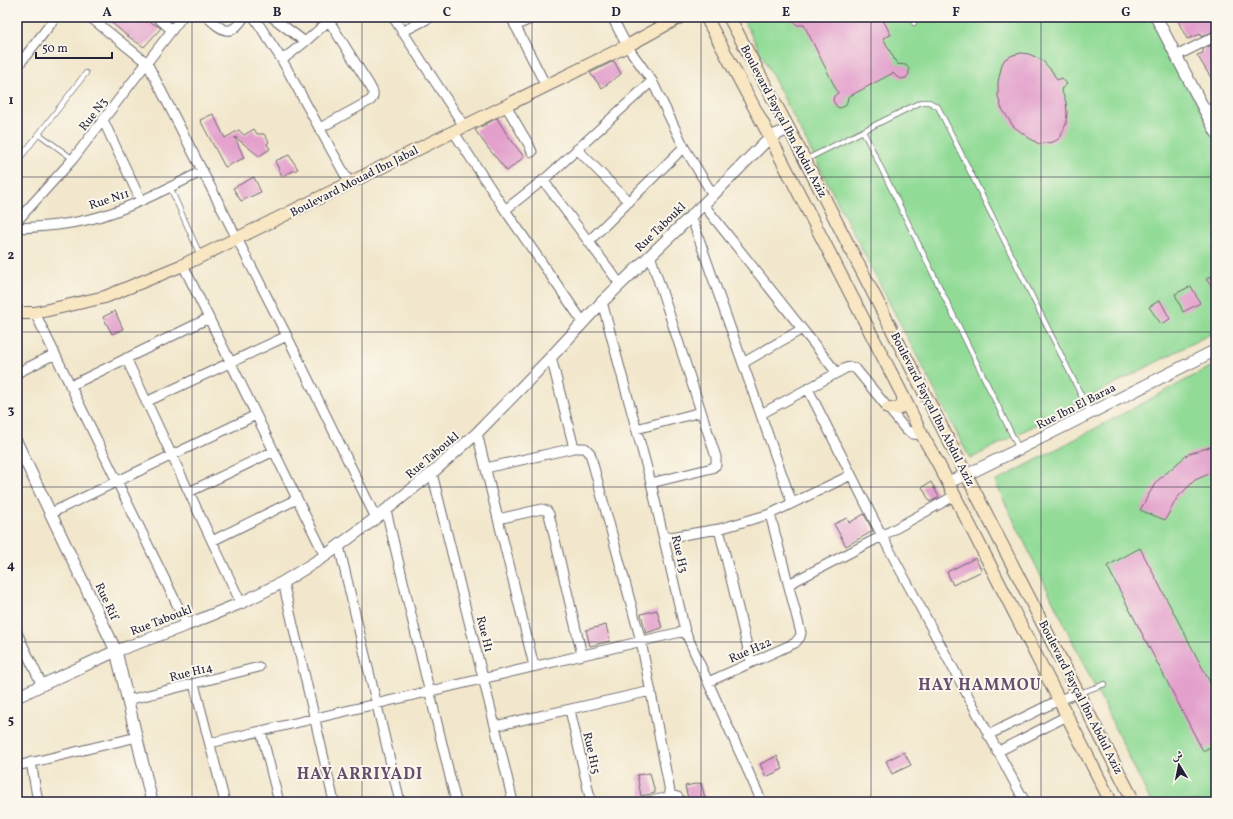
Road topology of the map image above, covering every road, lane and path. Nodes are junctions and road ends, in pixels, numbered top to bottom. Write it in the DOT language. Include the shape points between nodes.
graph roads {
  1 [pos="56,17"];
  2 [pos="90,17"];
  3 [pos="157,17"];
  4 [pos="182,17"];
  5 [pos="207,17"];
  6 [pos="244,17"];
  7 [pos="254,17"];
  8 [pos="272,17"];
  9 [pos="393,17"];
  10 [pos="431,17"];
  11 [pos="511,17"];
  12 [pos="535,17"];
  13 [pos="612,17"];
  14 [pos="680,17"];
  15 [pos="706,17"];
  16 [pos="729,17"];
  17 [pos="911,17"];
  18 [pos="1156,17"];
  19 [pos="331,19"];
  20 [pos="914,23"];
  21 [pos="515,26"];
  22 [pos="172,30"];
  23 [pos="402,32"];
  24 [pos="1216,36"];
  25 [pos="305,42"];
  26 [pos="627,46"];
  27 [pos="1176,56"];
  28 [pos="282,60"];
  29 [pos="147,63"];
  30 [pos="17,67"];
  31 [pos="86,73"];
  32 [pos="652,81"];
  33 [pos="546,86"];
  34 [pos="506,106"];
  35 [pos="1216,106"];
  36 [pos="1205,112"];
  37 [pos="103,120"];
  38 [pos="464,126"];
  39 [pos="320,128"];
  40 [pos="789,130"];
  41 [pos="453,131"];
  42 [pos="863,131"];
  43 [pos="1216,132"];
  44 [pos="39,134"];
  45 [pos="770,137"];
  46 [pos="684,147"];
  47 [pos="578,149"];
  48 [pos="532,152"];
  49 [pos="73,158"];
  50 [pos="805,160"];
  51 [pos="17,162"];
  52 [pos="202,171"];
  53 [pos="542,180"];
  54 [pos="350,184"];
  55 [pos="170,187"];
  56 [pos="713,195"];
  57 [pos="141,201"];
  58 [pos="629,202"];
  59 [pos="704,204"];
  60 [pos="505,210"];
  61 [pos="691,216"];
  62 [pos="17,221"];
  63 [pos="17,228"];
  64 [pos="237,240"];
  65 [pos="589,241"];
  66 [pos="650,255"];
  67 [pos="201,257"];
  68 [pos="183,265"];
  69 [pos="620,284"];
  70 [pos="602,302"];
  71 [pos="17,313"];
  72 [pos="35,313"];
  73 [pos="209,318"];
  74 [pos="583,322"];
  75 [pos="802,329"];
  76 [pos="287,336"];
  77 [pos="1216,350"];
  78 [pos="55,354"];
  79 [pos="551,357"];
  80 [pos="126,358"];
  81 [pos="232,363"];
  82 [pos="743,363"];
  83 [pos="17,373"];
  84 [pos="837,373"];
  85 [pos="70,386"];
  86 [pos="808,389"];
  87 [pos="903,396"];
  88 [pos="146,402"];
  89 [pos="888,408"];
  90 [pos="701,412"];
  91 [pos="1090,413"];
  92 [pos="761,414"];
  93 [pos="256,415"];
  94 [pos="636,429"];
  95 [pos="478,433"];
  96 [pos="922,435"];
  97 [pos="17,443"];
  98 [pos="574,448"];
  99 [pos="1019,449"];
  100 [pos="274,451"];
  101 [pos="172,455"];
  102 [pos="486,468"];
  103 [pos="432,473"];
  104 [pos="851,475"];
  105 [pos="966,475"];
  106 [pos="117,481"];
  107 [pos="948,482"];
  108 [pos="651,483"];
  109 [pos="189,492"];
  110 [pos="954,496"];
  111 [pos="297,499"];
  112 [pos="792,503"];
  113 [pos="386,510"];
  114 [pos="51,513"];
  115 [pos="770,514"];
  116 [pos="376,518"];
  117 [pos="498,518"];
  118 [pos="719,529"];
  119 [pos="882,536"];
  120 [pos="664,538"];
  121 [pos="212,541"];
  122 [pos="338,546"];
  123 [pos="325,556"];
  124 [pos="283,582"];
  125 [pos="789,584"];
  126 [pos="241,603"];
  127 [pos="187,625"];
  128 [pos="685,630"];
  129 [pos="17,633"];
  130 [pos="641,641"];
  131 [pos="116,651"];
  132 [pos="582,655"];
  133 [pos="751,662"];
  134 [pos="534,666"];
  135 [pos="259,667"];
  136 [pos="483,678"];
  137 [pos="708,682"];
  138 [pos="194,684"];
  139 [pos="1105,684"];
  140 [pos="42,685"];
  141 [pos="430,691"];
  142 [pos="651,691"];
  143 [pos="1078,693"];
  144 [pos="17,697"];
  145 [pos="128,700"];
  146 [pos="1059,700"];
  147 [pos="376,704"];
  148 [pos="570,710"];
  149 [pos="1067,716"];
  150 [pos="315,718"];
  151 [pos="496,726"];
  152 [pos="261,731"];
  153 [pos="988,735"];
  154 [pos="137,737"];
  155 [pos="210,744"];
  156 [pos="997,752"];
  157 [pos="30,762"];
  158 [pos="17,766"];
  159 [pos="671,797"];
  160 [pos="38,802"];
  161 [pos="152,802"];
  162 [pos="225,802"];
  163 [pos="279,802"];
  164 [pos="334,802"];
  165 [pos="400,802"];
  166 [pos="456,802"];
  167 [pos="513,802"];
  168 [pos="591,802"];
  169 [pos="647,802"];
  170 [pos="680,802"];
  171 [pos="762,802"];
  172 [pos="1025,802"];
  173 [pos="1111,802"];
  174 [pos="1134,802"];
  1 -- 30 [label="street"];
  2 -- 29 [label="street"];
  3 -- 22 [label="street"];
  4 -- 22 [label="street, Rue N3"];
  5 -- 6 [label="street" via="222,30 237,26"];
  7 -- 28 [label="street"];
  8 -- 25 [label="street"];
  9 -- 23 [label="street"];
  10 -- 23 [label="street"];
  11 -- 21 [label="street"];
  12 -- 21 [label="street"];
  13 -- 26 [label="street"];
  14 -- 26 [label="main road, Boulevard Mouad Ibn Jabal"];
  15 -- 45 [label="main road, Boulevard Fayçal Ibn Abdul Aziz"];
  16 -- 40 [label="main road, Boulevard Fayçal Ibn Abdul Aziz"];
  17 -- 20 [label="lane"];
  18 -- 27 [label="street"];
  19 -- 25 [label="street"];
  19 -- 39 [label="street" via="374,96"];
  21 -- 33 [label="street"];
  22 -- 29 [label="street, Rue N3"];
  23 -- 38 [label="street"];
  24 -- 27 [label="street"];
  25 -- 28 [label="street"];
  26 -- 32 [label="street"];
  26 -- 33 [label="main road, Boulevard Mouad Ibn Jabal"];
  27 -- 36 [label="street"];
  28 -- 39 [label="street"];
  29 -- 37 [label="street, Rue N3"];
  29 -- 52 [label="street"];
  31 -- 44 [label="lane"];
  32 -- 46 [label="street"];
  32 -- 47 [label="street"];
  33 -- 34 [label="main road, Boulevard Mouad Ibn Jabal"];
  34 -- 38 [label="main road, Boulevard Mouad Ibn Jabal"];
  34 -- 48 [label="street"];
  35 -- 36 [label="street"];
  36 -- 43 [label="street"];
  37 -- 49 [label="street, Rue N3"];
  37 -- 57 [label="street"];
  38 -- 41 [label="main road, Boulevard Mouad Ibn Jabal"];
  39 -- 54 [label="street"];
  40 -- 45 [label="street, Rue Taboukl"];
  40 -- 50 [label="main road, Boulevard Fayçal Ibn Abdul Aziz"];
  41 -- 54 [label="main road, Boulevard Mouad Ibn Jabal"];
  41 -- 60 [label="street"];
  42 -- 50 [label="lane"];
  42 -- 91 [label="lane" via="921,102 929,102 938,107"];
  42 -- 99 [label="lane"];
  44 -- 49 [label="lane"];
  44 -- 51 [label="lane"];
  45 -- 56 [label="street, Rue Taboukl"];
  45 -- 87 [label="main road, Boulevard Fayçal Ibn Abdul Aziz"];
  46 -- 56 [label="street"];
  46 -- 58 [label="street"];
  47 -- 53 [label="street"];
  47 -- 58 [label="street"];
  49 -- 62 [label="street, Rue N3"];
  50 -- 105 [label="main road, Boulevard Fayçal Ibn Abdul Aziz"];
  52 -- 55 [label="street, Rue N11"];
  52 -- 64 [label="street"];
  53 -- 60 [label="street"];
  53 -- 65 [label="street"];
  54 -- 64 [label="main road, Boulevard Mouad Ibn Jabal"];
  55 -- 57 [label="street, Rue N11"];
  55 -- 67 [label="lane"];
  56 -- 59 [label="street, Rue Taboukl"];
  57 -- 63 [label="street, Rue N11" via="110,214 41,227"];
  58 -- 65 [label="street"];
  59 -- 61 [label="street, Rue Taboukl"];
  59 -- 75 [label="street"];
  60 -- 74 [label="street"];
  61 -- 66 [label="street, Rue Taboukl"];
  61 -- 82 [label="street"];
  64 -- 67 [label="main road, Boulevard Mouad Ibn Jabal"];
  64 -- 76 [label="street"];
  65 -- 69 [label="street"];
  66 -- 69 [label="street, Rue Taboukl"];
  66 -- 90 [label="street"];
  67 -- 68 [label="main road, Boulevard Mouad Ibn Jabal"];
  68 -- 72 [label="main road, Boulevard Mouad Ibn Jabal" via="104,297"];
  68 -- 73 [label="street"];
  69 -- 70 [label="street, Rue Taboukl"];
  70 -- 74 [label="street, Rue Taboukl"];
  70 -- 94 [label="street, Rue H3"];
  71 -- 72 [label="main road, Boulevard Mouad Ibn Jabal"];
  72 -- 78 [label="street"];
  73 -- 80 [label="street"];
  73 -- 81 [label="street"];
  74 -- 79 [label="street, Rue Taboukl"];
  75 -- 82 [label="street"];
  75 -- 84 [label="street"];
  76 -- 81 [label="street"];
  76 -- 116 [label="street"];
  77 -- 91 [label="street, Rue Ibn El Baraa"];
  78 -- 83 [label="street"];
  78 -- 85 [label="street"];
  79 -- 95 [label="street, Rue Taboukl"];
  79 -- 98 [label="street"];
  80 -- 85 [label="street"];
  80 -- 88 [label="street"];
  81 -- 88 [label="street"];
  81 -- 93 [label="street"];
  82 -- 92 [label="street"];
  84 -- 86 [label="street"];
  84 -- 89 [label="street" via="852,367"];
  85 -- 106 [label="street"];
  86 -- 92 [label="street"];
  86 -- 104 [label="street"];
  87 -- 89 [label="main road" via="902,406"];
  87 -- 96 [label="main road, Boulevard Fayçal Ibn Abdul Aziz"];
  88 -- 101 [label="street"];
  89 -- 96 [label="street" via="909,432"];
  90 -- 94 [label="street"];
  90 -- 108 [label="street" via="716,457 716,465"];
  91 -- 99 [label="street, Rue Ibn El Baraa"];
  92 -- 112 [label="street"];
  93 -- 100 [label="street"];
  93 -- 101 [label="street"];
  94 -- 108 [label="street, Rue H3"];
  95 -- 102 [label="street"];
  95 -- 103 [label="street, Rue Taboukl"];
  96 -- 107 [label="main road, Boulevard Fayçal Ibn Abdul Aziz"];
  97 -- 114 [label="street, Rue Rif"];
  98 -- 102 [label="street"];
  98 -- 130 [label="street" via="585,448 590,453"];
  99 -- 105 [label="street, Rue Ibn El Baraa"];
  100 -- 109 [label="street"];
  100 -- 111 [label="street"];
  101 -- 106 [label="street"];
  101 -- 109 [label="street"];
  102 -- 117 [label="street"];
  103 -- 113 [label="street, Rue Taboukl"];
  103 -- 136 [label="street, Rue H1"];
  104 -- 112 [label="street"];
  104 -- 119 [label="street"];
  105 -- 107 [label="street, Rue Ibn El Baraa"];
  105 -- 143 [label="main road, Boulevard Fayçal Ibn Abdul Aziz"];
  106 -- 114 [label="street"];
  106 -- 127 [label="street"];
  107 -- 110 [label="main road, Boulevard Fayçal Ibn Abdul Aziz"];
  108 -- 120 [label="street, Rue H3"];
  109 -- 121 [label="street"];
  110 -- 119 [label="street"];
  110 -- 146 [label="main road, Boulevard Fayçal Ibn Abdul Aziz"];
  111 -- 121 [label="street"];
  111 -- 123 [label="street"];
  112 -- 115 [label="street"];
  113 -- 116 [label="street, Rue Taboukl"];
  113 -- 141 [label="street"];
  114 -- 131 [label="street, Rue Rif"];
  115 -- 118 [label="street"];
  115 -- 125 [label="street"];
  116 -- 122 [label="street, Rue Taboukl"];
  117 -- 132 [label="street" via="542,509 549,514"];
  117 -- 134 [label="street"];
  118 -- 120 [label="street"];
  118 -- 133 [label="street"];
  119 -- 125 [label="street"];
  119 -- 153 [label="street"];
  120 -- 128 [label="street, Rue H3"];
  121 -- 126 [label="street"];
  122 -- 123 [label="street, Rue Taboukl"];
  122 -- 147 [label="street"];
  123 -- 124 [label="street, Rue Taboukl"];
  124 -- 126 [label="street, Rue Taboukl"];
  124 -- 150 [label="street"];
  125 -- 133 [label="street, Rue H22" via="800,637 795,642"];
  126 -- 127 [label="street, Rue Taboukl"];
  127 -- 131 [label="street, Rue Taboukl"];
  128 -- 130 [label="street"];
  128 -- 137 [label="street, Rue H3"];
  129 -- 140 [label="street"];
  130 -- 132 [label="street"];
  130 -- 142 [label="street"];
  131 -- 140 [label="street, Rue Taboukl"];
  131 -- 145 [label="street, Rue Rif"];
  132 -- 134 [label="street"];
  133 -- 137 [label="street, Rue H22"];
  134 -- 136 [label="street"];
  135 -- 138 [label="street, Rue H14"];
  136 -- 141 [label="street"];
  136 -- 151 [label="street, Rue H1"];
  137 -- 171 [label="street, Rue H3"];
  138 -- 145 [label="street, Rue H14"];
  138 -- 155 [label="street"];
  139 -- 143 [label="lane"];
  140 -- 144 [label="street, Rue Taboukl"];
  141 -- 147 [label="street"];
  141 -- 166 [label="street"];
  142 -- 148 [label="street"];
  142 -- 159 [label="street"];
  143 -- 146 [label="street"];
  143 -- 174 [label="main road, Boulevard Fayçal Ibn Abdul Aziz"];
  145 -- 154 [label="street, Rue Rif"];
  146 -- 149 [label="main road, Boulevard Fayçal Ibn Abdul Aziz"];
  146 -- 153 [label="street"];
  147 -- 150 [label="street"];
  147 -- 165 [label="street"];
  148 -- 151 [label="street"];
  148 -- 168 [label="street, Rue H15"];
  149 -- 156 [label="street"];
  149 -- 173 [label="main road, Boulevard Fayçal Ibn Abdul Aziz"];
  150 -- 152 [label="street"];
  150 -- 164 [label="street"];
  151 -- 167 [label="street, Rue H1"];
  152 -- 155 [label="street"];
  152 -- 163 [label="street"];
  153 -- 156 [label="street"];
  154 -- 157 [label="street"];
  154 -- 161 [label="street, Rue Rif"];
  155 -- 162 [label="street"];
  156 -- 172 [label="street"];
  157 -- 158 [label="street"];
  157 -- 160 [label="street"];
  159 -- 169 [label="street"];
  159 -- 170 [label="street" via="678,797"];
}
